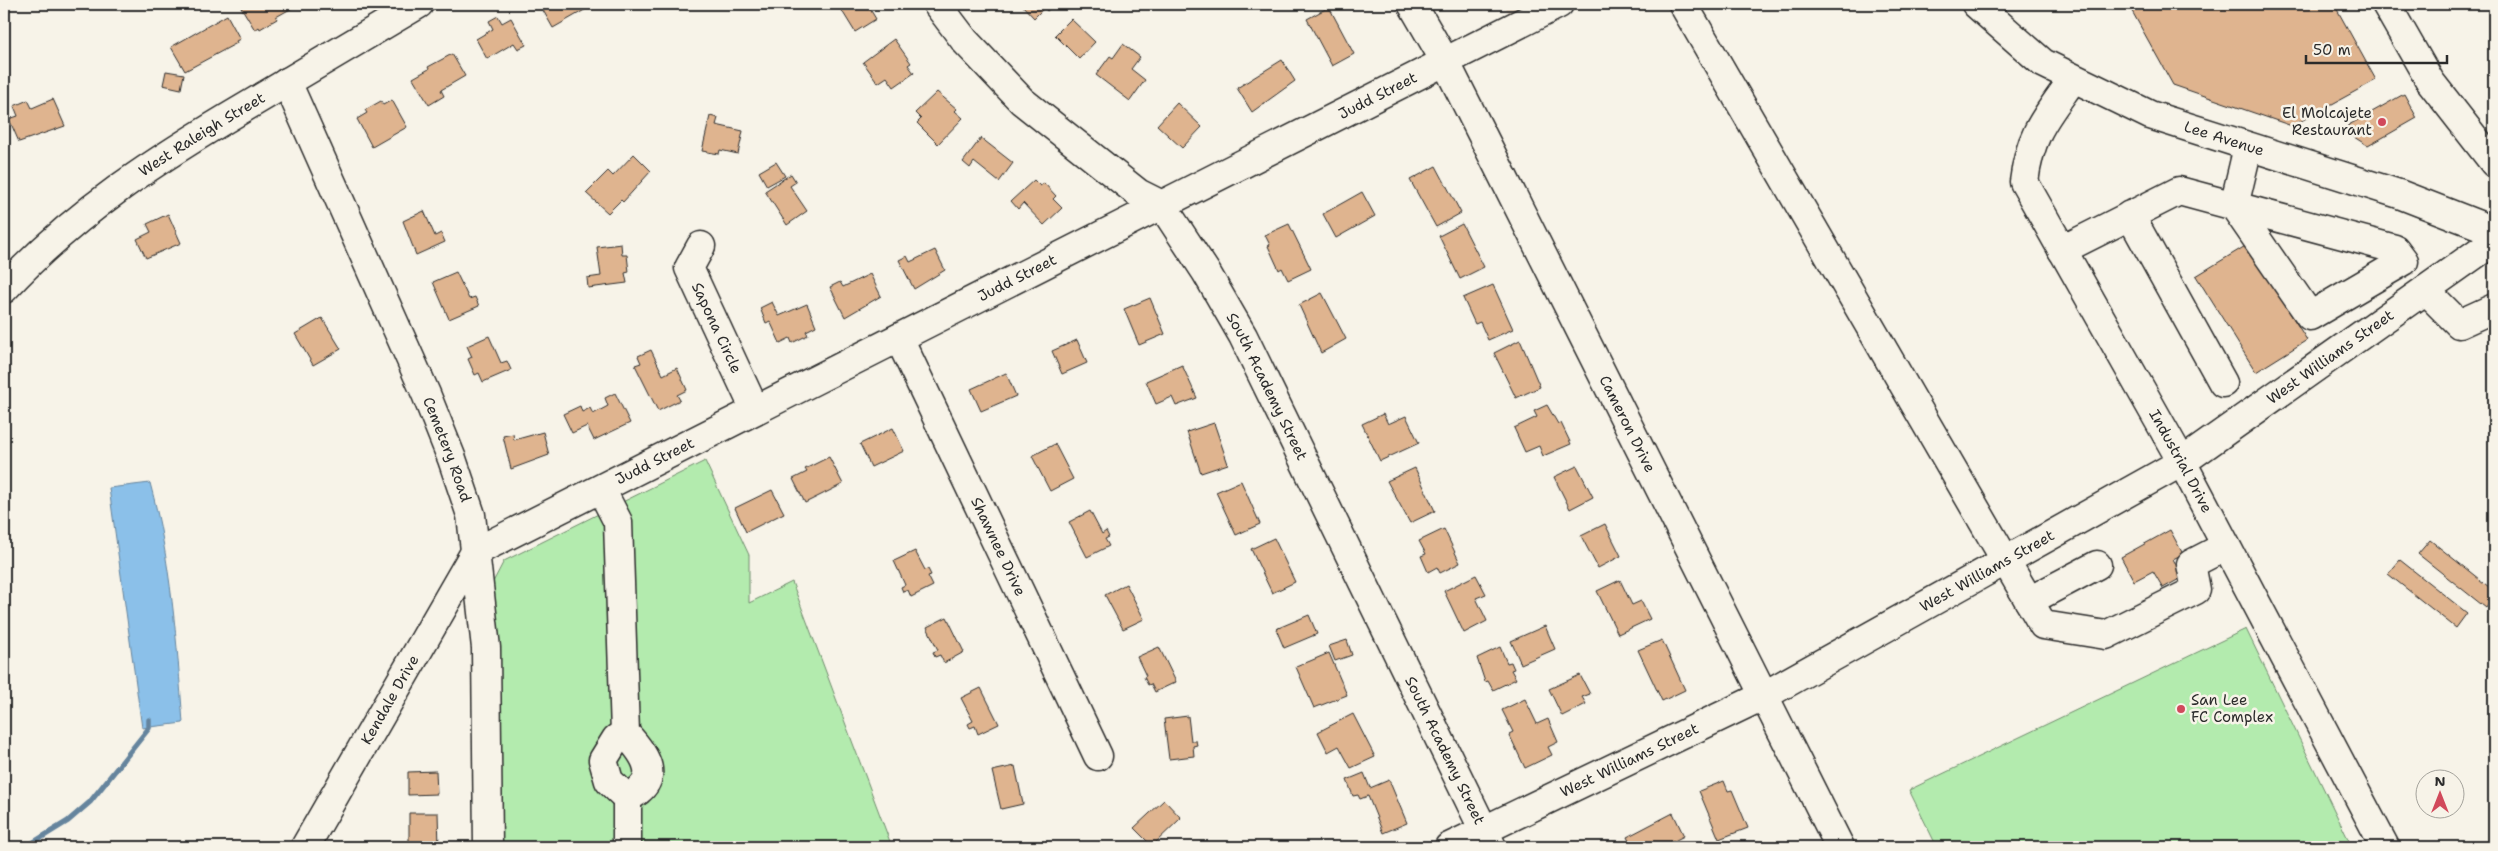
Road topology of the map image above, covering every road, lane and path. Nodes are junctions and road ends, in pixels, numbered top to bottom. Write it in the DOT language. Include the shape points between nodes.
graph roads {
  1 [pos="419,4"];
  2 [pos="937,4"];
  3 [pos="1412,4"];
  4 [pos="1559,4"];
  5 [pos="1683,4"];
  6 [pos="2386,4"];
  7 [pos="1985,7"];
  8 [pos="1445,61"];
  9 [pos="2073,79"];
  10 [pos="287,82"];
  11 [pos="2248,148"];
  12 [pos="2494,163"];
  13 [pos="1162,205"];
  14 [pos="2234,206"];
  15 [pos="2130,215"];
  16 [pos="2494,232"];
  17 [pos="2494,241"];
  18 [pos="701,246"];
  19 [pos="2062,250"];
  20 [pos="4,289"];
  21 [pos="2425,290"];
  22 [pos="2494,308"];
  23 [pos="899,338"];
  24 [pos="2223,382"];
  25 [pos="755,410"];
  26 [pos="2182,462"];
  27 [pos="601,489"];
  28 [pos="2226,546"];
  29 [pos="475,552"];
  30 [pos="2005,560"];
  31 [pos="2097,566"];
  32 [pos="2029,601"];
  33 [pos="1765,695"];
  34 [pos="626,733"];
  35 [pos="1098,756"];
  36 [pos="627,798"];
  37 [pos="1488,839"];
  38 [pos="304,847"];
  39 [pos="488,847"];
  40 [pos="627,847"];
  41 [pos="1449,847"];
  42 [pos="1840,847"];
  43 [pos="2385,847"];
  1 -- 10 [label="street, West Raleigh Street"];
  2 -- 13 [label="street" via="965,41 1022,101 1138,193"];
  3 -- 8 [label="street, Cameron Drive"];
  4 -- 8 [label="street, Judd Street"];
  5 -- 30 [label="street"];
  6 -- 12 [label="street" via="2430,81"];
  7 -- 9 [label="street, Lee Avenue" via="2043,63"];
  8 -- 13 [label="street, Judd Street"];
  8 -- 33 [label="street, Cameron Drive"];
  9 -- 11 [label="street, Lee Avenue" via="2150,115"];
  9 -- 19 [label="street, Industrial Drive" via="2036,131 2027,156 2024,182"];
  10 -- 20 [label="street, West Raleigh Street" via="167,154 98,202 33,257"];
  10 -- 29 [label="street, Cemetery Road" via="452,459 471,515"];
  11 -- 14 [label="street"];
  11 -- 16 [label="street, Lee Avenue" via="2399,194"];
  13 -- 23 [label="street, Judd Street"];
  13 -- 37 [label="street, South Academy Street" via="1243,336"];
  14 -- 14 [label="street" via="2395,249 2404,261 2310,316"];
  14 -- 15 [label="street" via="2178,190"];
  15 -- 19 [label="street"];
  15 -- 24 [label="street"];
  17 -- 21 [label="street, West Williams Street"];
  18 -- 25 [label="street, Sapona Circle" via="689,268"];
  19 -- 26 [label="street, Industrial Drive"];
  21 -- 22 [label="street" via="2460,324"];
  21 -- 26 [label="street, West Williams Street"];
  23 -- 25 [label="street, Judd Street"];
  23 -- 35 [label="street, Shawnee Drive"];
  25 -- 27 [label="street, Judd Street"];
  26 -- 28 [label="street, Industrial Drive"];
  26 -- 30 [label="street, West Williams Street"];
  27 -- 29 [label="street, Judd Street"];
  27 -- 34 [label="street" via="618,522"];
  28 -- 32 [label="street" via="2191,564 2196,590 2106,635 2043,625"];
  28 -- 43 [label="street, Industrial Drive"];
  29 -- 38 [label="street, Kendale Drive"];
  29 -- 39 [label="street, Cemetery Road" via="486,648"];
  30 -- 32 [label="street"];
  30 -- 33 [label="street, West Williams Street"];
  31 -- 32 [label="street"];
  33 -- 37 [label="street, West Williams Street"];
  33 -- 42 [label="street, Cameron Drive"];
  34 -- 36 [label="street" via="648,760 646,782 639,792"];
  34 -- 36 [label="street" via="616,739 603,760 609,781"];
  36 -- 40 [label="street"];
  37 -- 41 [label="street, West Williams Street"];
}
